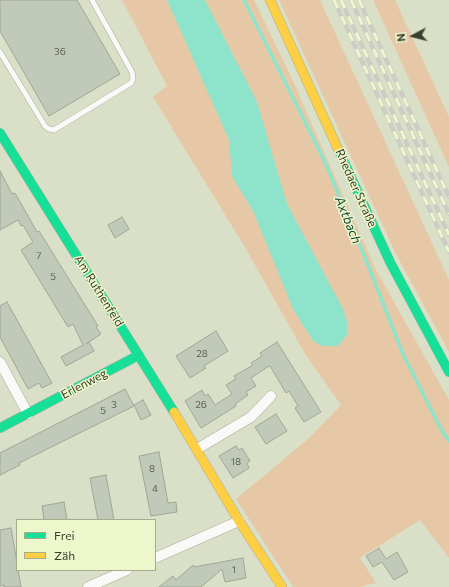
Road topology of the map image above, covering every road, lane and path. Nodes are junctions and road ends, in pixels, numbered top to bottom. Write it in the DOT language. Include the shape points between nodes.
graph roads {
  1 [pos="92,0"];
  2 [pos="270,0"];
  3 [pos="0,52"];
  4 [pos="0,133"];
  5 [pos="139,355"];
  6 [pos="0,362"];
  7 [pos="449,372"];
  8 [pos="271,396"];
  9 [pos="28,414"];
  10 [pos="0,428"];
  11 [pos="197,449"];
  12 [pos="239,521"];
  13 [pos="156,558"];
  14 [pos="125,571"];
  15 [pos="88,587"];
  16 [pos="282,587"];
  1 -- 3 [label="lane" via="132,72 133,79 131,83 54,130 45,126"];
  2 -- 7 [label="street, Rhedaer Straße" via="390,262"];
  4 -- 5 [label="street, Am Ruthenfeld"];
  5 -- 9 [label="street, Erlenweg"];
  5 -- 11 [label="street, Am Ruthenfeld"];
  6 -- 9 [label="street"];
  8 -- 11 [label="street" via="251,417"];
  9 -- 10 [label="street, Erlenweg"];
  11 -- 12 [label="street, Am Ruthenfeld"];
  12 -- 13 [label="street"];
  12 -- 16 [label="street, Am Ruthenfeld"];
  14 -- 15 [label="street"];
}
